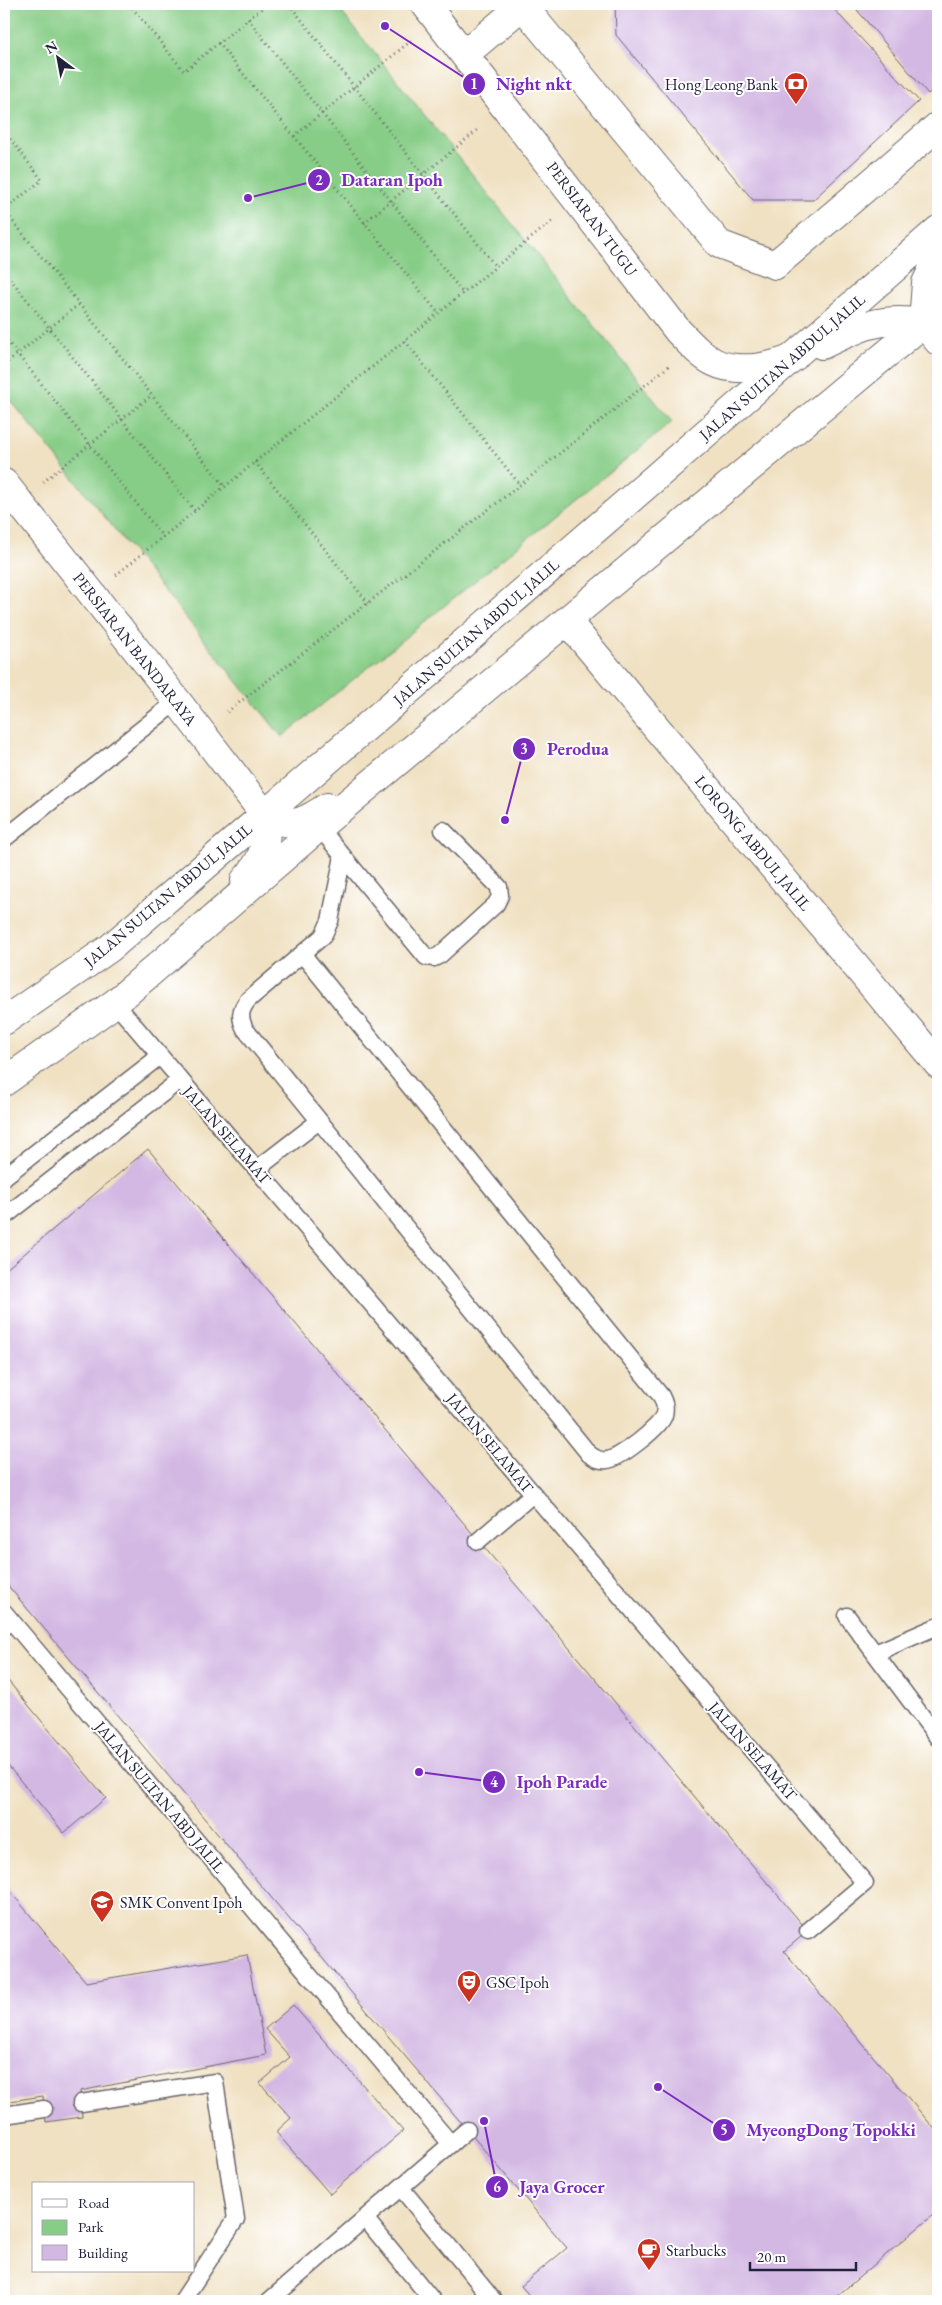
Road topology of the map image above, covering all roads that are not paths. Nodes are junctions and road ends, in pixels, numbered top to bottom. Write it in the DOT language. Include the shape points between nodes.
graph roads {
  1 [pos="523,4"];
  2 [pos="431,12"];
  3 [pos="465,54"];
  4 [pos="938,126"];
  5 [pos="938,230"];
  6 [pos="938,258"];
  7 [pos="933,325"];
  8 [pos="793,358"];
  9 [pos="11,492"];
  10 [pos="567,621"];
  11 [pos="177,701"];
  12 [pos="417,746"];
  13 [pos="265,816"];
  14 [pos="319,827"];
  15 [pos="443,830"];
  16 [pos="4,839"];
  17 [pos="344,856"];
  18 [pos="219,913"];
  19 [pos="303,955"];
  20 [pos="115,1003"];
  21 [pos="4,1021"];
  22 [pos="160,1056"];
  23 [pos="938,1064"];
  24 [pos="180,1080"];
  25 [pos="4,1082"];
  26 [pos="319,1121"];
  27 [pos="257,1169"];
  28 [pos="4,1177"];
  29 [pos="4,1217"];
  30 [pos="533,1494"];
  31 [pos="478,1541"];
  32 [pos="4,1612"];
  33 [pos="847,1616"];
  34 [pos="938,1626"];
  35 [pos="875,1653"];
  36 [pos="938,1738"];
  37 [pos="808,1931"];
  38 [pos="81,2103"];
  39 [pos="44,2109"];
  40 [pos="4,2116"];
  41 [pos="467,2130"];
  42 [pos="451,2144"];
  43 [pos="401,2188"];
  44 [pos="365,2218"];
  45 [pos="182,2301"];
  46 [pos="269,2301"];
  47 [pos="434,2301"];
  48 [pos="494,2301"];
  1 -- 3 [label="street"];
  1 -- 4 [label="street" via="719,244 775,266"];
  2 -- 3 [label="street, PERSIARAN TUGU"];
  3 -- 8 [label="street, PERSIARAN TUGU" via="678,331 693,346 724,368 743,370"];
  5 -- 8 [label="street, JALAN SULTAN ABDUL JALIL"];
  6 -- 7 [label="street" via="926,284"];
  7 -- 8 [label="street" via="900,320 860,326"];
  7 -- 10 [label="street"];
  8 -- 13 [label="street, JALAN SULTAN ABDUL JALIL"];
  9 -- 11 [label="street, PERSIARAN BANDARAYA"];
  10 -- 12 [label="street"];
  10 -- 23 [label="street, LORONG ABDUL JALIL"];
  11 -- 13 [label="street, PERSIARAN BANDARAYA"];
  11 -- 16 [label="lane"];
  12 -- 13 [label="street" via="392,754 304,822 281,824"];
  12 -- 14 [label="street"];
  13 -- 18 [label="street" via="264,854 247,878 224,899"];
  13 -- 21 [label="street, JALAN SULTAN ABDUL JALIL" via="110,948"];
  14 -- 17 [label="lane"];
  14 -- 18 [label="street"];
  15 -- 17 [label="lane" via="499,887 500,896 496,904 434,958 426,957"];
  17 -- 19 [label="lane" via="327,929"];
  18 -- 20 [label="street"];
  19 -- 26 [label="lane" via="248,1000 241,1008 240,1020"];
  19 -- 26 [label="lane" via="661,1396 664,1416 658,1425 614,1459 598,1460 589,1454"];
  20 -- 22 [label="lane, JALAN SELAMAT"];
  20 -- 25 [label="street"];
  22 -- 24 [label="lane, JALAN SELAMAT"];
  22 -- 28 [label="lane"];
  24 -- 27 [label="lane, JALAN SELAMAT"];
  24 -- 29 [label="lane"];
  26 -- 27 [label="lane"];
  27 -- 30 [label="lane, JALAN SELAMAT"];
  30 -- 31 [label="lane"];
  30 -- 37 [label="lane, JALAN SELAMAT" via="865,1883"];
  32 -- 42 [label="lane, JALAN SULTAN ABD JALIL"];
  33 -- 35 [label="lane"];
  34 -- 35 [label="lane"];
  35 -- 36 [label="lane"];
  38 -- 45 [label="lane" via="215,2082 236,2219"];
  39 -- 40 [label="lane"];
  41 -- 42 [label="lane"];
  42 -- 43 [label="lane"];
  43 -- 44 [label="lane"];
  43 -- 48 [label="lane"];
  44 -- 46 [label="lane"];
  44 -- 47 [label="lane"];
}
